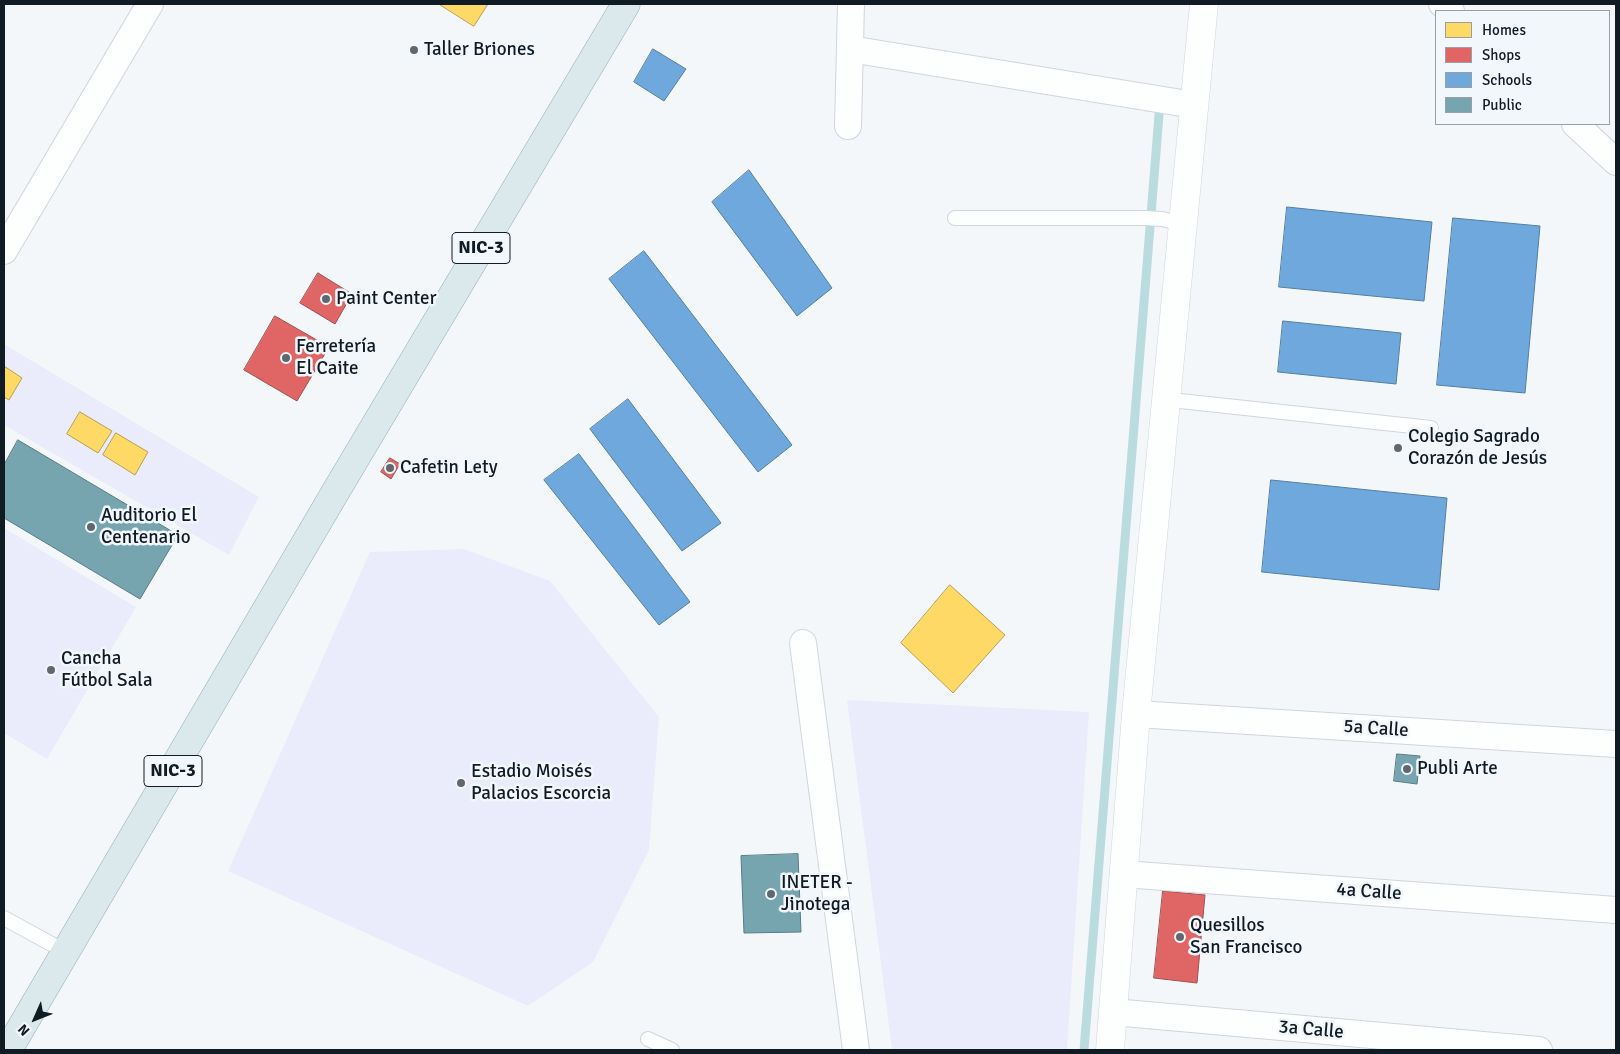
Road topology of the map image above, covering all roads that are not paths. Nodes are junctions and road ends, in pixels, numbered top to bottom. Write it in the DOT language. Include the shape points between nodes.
graph roads {
  1 [pos="150,4"];
  2 [pos="626,4"];
  3 [pos="851,4"];
  4 [pos="1204,4"];
  5 [pos="850,49"];
  6 [pos="1194,104"];
  7 [pos="1576,125"];
  8 [pos="848,126"];
  9 [pos="1616,162"];
  10 [pos="955,218"];
  11 [pos="1182,224"];
  12 [pos="4,251"];
  13 [pos="1166,398"];
  14 [pos="1431,428"];
  15 [pos="803,643"];
  16 [pos="1136,714"];
  17 [pos="1616,744"];
  18 [pos="1123,874"];
  19 [pos="1616,910"];
  20 [pos="4,918"];
  21 [pos="66,952"];
  22 [pos="1113,1012"];
  23 [pos="648,1039"];
  24 [pos="8,1050"];
  25 [pos="672,1050"];
  26 [pos="856,1050"];
  27 [pos="1110,1050"];
  28 [pos="1539,1050"];
  1 -- 12 [label="street"];
  2 -- 21 [label="main road, NIC-3"];
  3 -- 5 [label="street"];
  4 -- 6 [label="main road"];
  5 -- 6 [label="street"];
  5 -- 8 [label="street"];
  6 -- 11 [label="main road"];
  7 -- 9 [label="street"];
  10 -- 11 [label="lane" via="1145,218"];
  11 -- 13 [label="main road"];
  13 -- 14 [label="lane"];
  13 -- 16 [label="main road"];
  15 -- 26 [label="street"];
  16 -- 17 [label="street, 5a Calle"];
  16 -- 18 [label="main road"];
  18 -- 19 [label="street, 4a Calle"];
  18 -- 22 [label="main road"];
  20 -- 21 [label="lane"];
  21 -- 24 [label="main road, NIC-3"];
  22 -- 27 [label="main road"];
  22 -- 28 [label="street, 3a Calle"];
  23 -- 25 [label="lane"];
}
